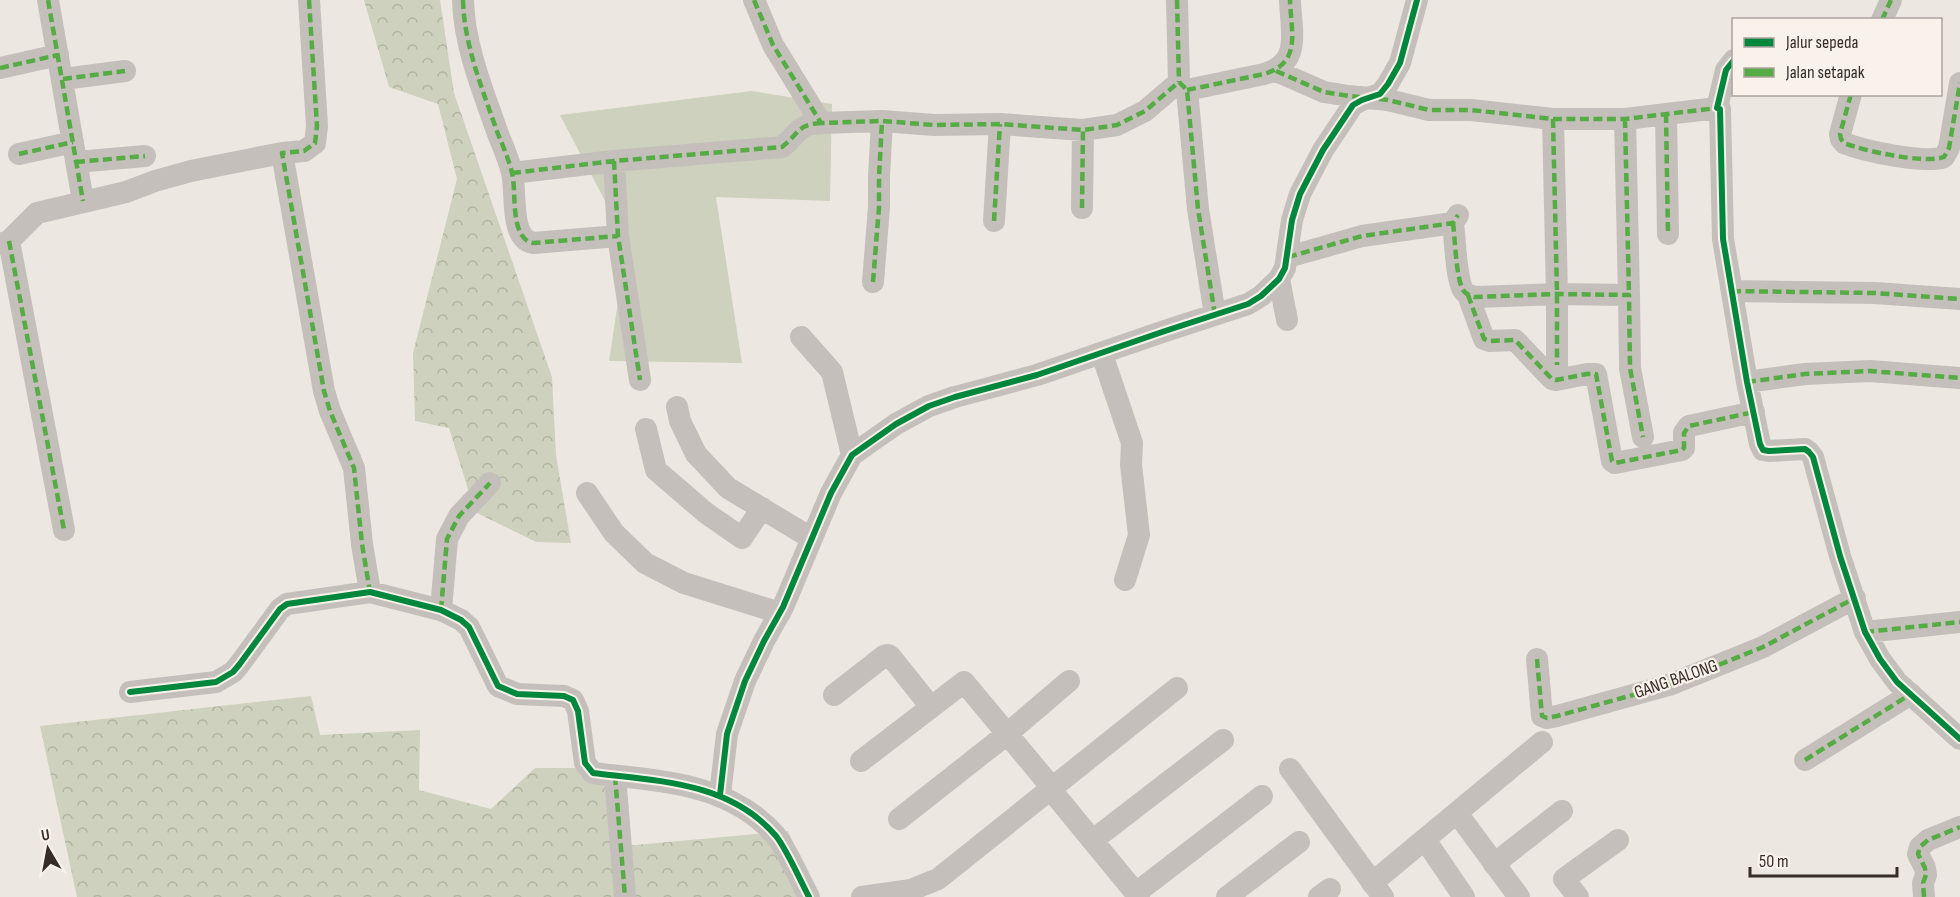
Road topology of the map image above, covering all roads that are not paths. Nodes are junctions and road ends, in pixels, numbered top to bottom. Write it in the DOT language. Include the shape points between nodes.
graph roads {
  1 [pos="48,0"];
  2 [pos="309,0"];
  3 [pos="463,0"];
  4 [pos="754,0"];
  5 [pos="1177,0"];
  6 [pos="1290,0"];
  7 [pos="1417,0"];
  8 [pos="1891,0"];
  9 [pos="1883,18"];
  10 [pos="58,56"];
  11 [pos="1732,62"];
  12 [pos="0,68"];
  13 [pos="125,71"];
  14 [pos="1276,71"];
  15 [pos="63,79"];
  16 [pos="1960,83"];
  17 [pos="1183,86"];
  18 [pos="1850,96"];
  19 [pos="1368,98"];
  20 [pos="1717,108"];
  21 [pos="1666,114"];
  22 [pos="1624,118"];
  23 [pos="1553,119"];
  24 [pos="882,121"];
  25 [pos="820,123"];
  26 [pos="1000,124"];
  27 [pos="1083,130"];
  28 [pos="75,152"];
  29 [pos="282,153"];
  30 [pos="19,154"];
  31 [pos="145,156"];
  32 [pos="614,161"];
  33 [pos="512,173"];
  34 [pos="83,201"];
  35 [pos="1082,208"];
  36 [pos="994,221"];
  37 [pos="1668,234"];
  38 [pos="618,236"];
  39 [pos="5,242"];
  40 [pos="1288,257"];
  41 [pos="1279,279"];
  42 [pos="873,282"];
  43 [pos="1732,291"];
  44 [pos="1557,294"];
  45 [pos="1468,295"];
  46 [pos="1629,295"];
  47 [pos="1960,299"];
  48 [pos="1215,315"];
  49 [pos="1287,320"];
  50 [pos="801,337"];
  51 [pos="1102,354"];
  52 [pos="1557,365"];
  53 [pos="1960,378"];
  54 [pos="640,380"];
  55 [pos="1747,382"];
  56 [pos="677,407"];
  57 [pos="1754,412"];
  58 [pos="646,429"];
  59 [pos="1643,437"];
  60 [pos="852,455"];
  61 [pos="490,483"];
  62 [pos="587,493"];
  63 [pos="762,508"];
  64 [pos="64,530"];
  65 [pos="812,538"];
  66 [pos="1125,580"];
  67 [pos="370,592"];
  68 [pos="1855,598"];
  69 [pos="441,610"];
  70 [pos="780,613"];
  71 [pos="1960,622"];
  72 [pos="1865,632"];
  73 [pos="1537,659"];
  74 [pos="1069,681"];
  75 [pos="1178,688"];
  76 [pos="130,692"];
  77 [pos="1911,694"];
  78 [pos="834,695"];
  79 [pos="932,707"];
  80 [pos="1007,734"];
  81 [pos="1223,740"];
  82 [pos="1960,740"];
  83 [pos="1542,742"];
  84 [pos="1805,760"];
  85 [pos="861,761"];
  86 [pos="1290,769"];
  87 [pos="615,776"];
  88 [pos="1052,789"];
  89 [pos="720,795"];
  90 [pos="1262,796"];
  91 [pos="1563,811"];
  92 [pos="1457,813"];
  93 [pos="899,819"];
  94 [pos="1960,827"];
  95 [pos="1094,840"];
  96 [pos="1618,840"];
  97 [pos="1299,842"];
  98 [pos="1430,847"];
  99 [pos="1494,864"];
  100 [pos="1378,890"];
  101 [pos="1137,895"];
  102 [pos="625,897"];
  103 [pos="808,897"];
  104 [pos="862,897"];
  105 [pos="1227,897"];
  106 [pos="1464,897"];
  107 [pos="1519,897"];
  108 [pos="1578,897"];
  109 [pos="1924,897"];
  1 -- 10 [label="street"];
  2 -- 29 [label="street" via="315,143 304,151"];
  3 -- 33 [label="street" via="470,49"];
  4 -- 25 [label="street" via="773,45"];
  5 -- 17 [label="street"];
  6 -- 14 [label="street" via="1292,46 1283,66"];
  7 -- 19 [label="street" via="1400,63 1380,94"];
  8 -- 9 [label="street"];
  10 -- 12 [label="street"];
  10 -- 15 [label="street"];
  11 -- 20 [label="street" via="1726,70"];
  13 -- 15 [label="street"];
  14 -- 17 [label="street"];
  14 -- 19 [label="street" via="1324,92"];
  15 -- 28 [label="street"];
  16 -- 18 [label="street" via="1949,147 1944,157 1929,160 1844,143 1840,134"];
  17 -- 27 [label="street" via="1117,125"];
  17 -- 48 [label="street"];
  19 -- 23 [label="street" via="1429,110 1471,110"];
  19 -- 40 [label="street" via="1353,105 1300,194"];
  20 -- 21 [label="street"];
  20 -- 43 [label="street" via="1723,239"];
  21 -- 22 [label="street"];
  21 -- 37 [label="street"];
  22 -- 23 [label="street"];
  22 -- 46 [label="street"];
  23 -- 44 [label="street"];
  24 -- 25 [label="street"];
  24 -- 26 [label="street"];
  24 -- 42 [label="street"];
  25 -- 32 [label="street" via="802,126 782,147"];
  26 -- 27 [label="street"];
  26 -- 36 [label="street"];
  27 -- 35 [label="street"];
  28 -- 30 [label="street"];
  28 -- 31 [label="street"];
  28 -- 34 [label="street"];
  29 -- 34 [label="street" via="191,171"];
  29 -- 67 [label="street" via="324,391 354,468"];
  32 -- 33 [label="street"];
  32 -- 38 [label="street"];
  33 -- 38 [label="street" via="519,231 527,242"];
  34 -- 39 [label="street" via="37,213"];
  38 -- 54 [label="street"];
  39 -- 64 [label="street"];
  40 -- 41 [label="street"];
  40 -- 45 [label="street" via="1362,236 1456,219 1459,279"];
  41 -- 48 [label="street" via="1248,304"];
  41 -- 49 [label="street"];
  43 -- 47 [label="street" via="1875,293"];
  43 -- 55 [label="street"];
  44 -- 45 [label="street"];
  44 -- 46 [label="street"];
  44 -- 52 [label="street"];
  45 -- 57 [label="street" via="1486,340 1515,340 1552,379 1596,374 1612,462 1682,450 1689,426"];
  46 -- 59 [label="street" via="1630,368"];
  48 -- 51 [label="street"];
  50 -- 60 [label="street" via="832,372"];
  51 -- 60 [label="street" via="929,406"];
  51 -- 66 [label="street" via="1132,442 1140,535"];
  53 -- 55 [label="street" via="1870,371"];
  55 -- 57 [label="street"];
  56 -- 63 [label="street" via="696,454 728,488"];
  57 -- 68 [label="street" via="1763,450 1805,449 1813,457"];
  58 -- 63 [label="street" via="656,470 733,532 742,538"];
  60 -- 65 [label="street"];
  61 -- 69 [label="street" via="459,516 447,539"];
  62 -- 70 [label="street" via="614,532 645,563 684,583"];
  63 -- 65 [label="street"];
  65 -- 70 [label="street"];
  67 -- 69 [label="street"];
  67 -- 76 [label="street" via="287,604 233,672 216,682"];
  68 -- 72 [label="street"];
  68 -- 73 [label="street, GANG BALONG" via="1763,647 1669,685 1547,718 1542,716"];
  69 -- 87 [label="street" via="470,627 498,686 517,694 564,696 573,700 585,763 593,773"];
  70 -- 89 [label="street" via="746,681 728,734"];
  71 -- 72 [label="street"];
  72 -- 77 [label="street" via="1897,682"];
  74 -- 80 [label="street"];
  75 -- 88 [label="street"];
  77 -- 82 [label="street"];
  77 -- 84 [label="street"];
  78 -- 79 [label="street" via="888,655"];
  79 -- 80 [label="street" via="964,682"];
  79 -- 85 [label="street"];
  80 -- 88 [label="street"];
  80 -- 93 [label="street"];
  81 -- 95 [label="street"];
  83 -- 92 [label="street"];
  86 -- 100 [label="street"];
  87 -- 89 [label="street" via="663,781"];
  87 -- 102 [label="street"];
  88 -- 95 [label="street"];
  88 -- 104 [label="street" via="938,879 911,890"];
  89 -- 103 [label="street" via="755,815 777,838"];
  90 -- 101 [label="street"];
  91 -- 99 [label="street"];
  92 -- 99 [label="street"];
  92 -- 100 [label="street"];
  94 -- 109 [label="street" via="1920,847 1918,854 1926,875"];
  95 -- 101 [label="street"];
  96 -- 108 [label="street" via="1564,879"];
  97 -- 105 [label="street"];
  98 -- 106 [label="street"];
  99 -- 107 [label="street"];
}
